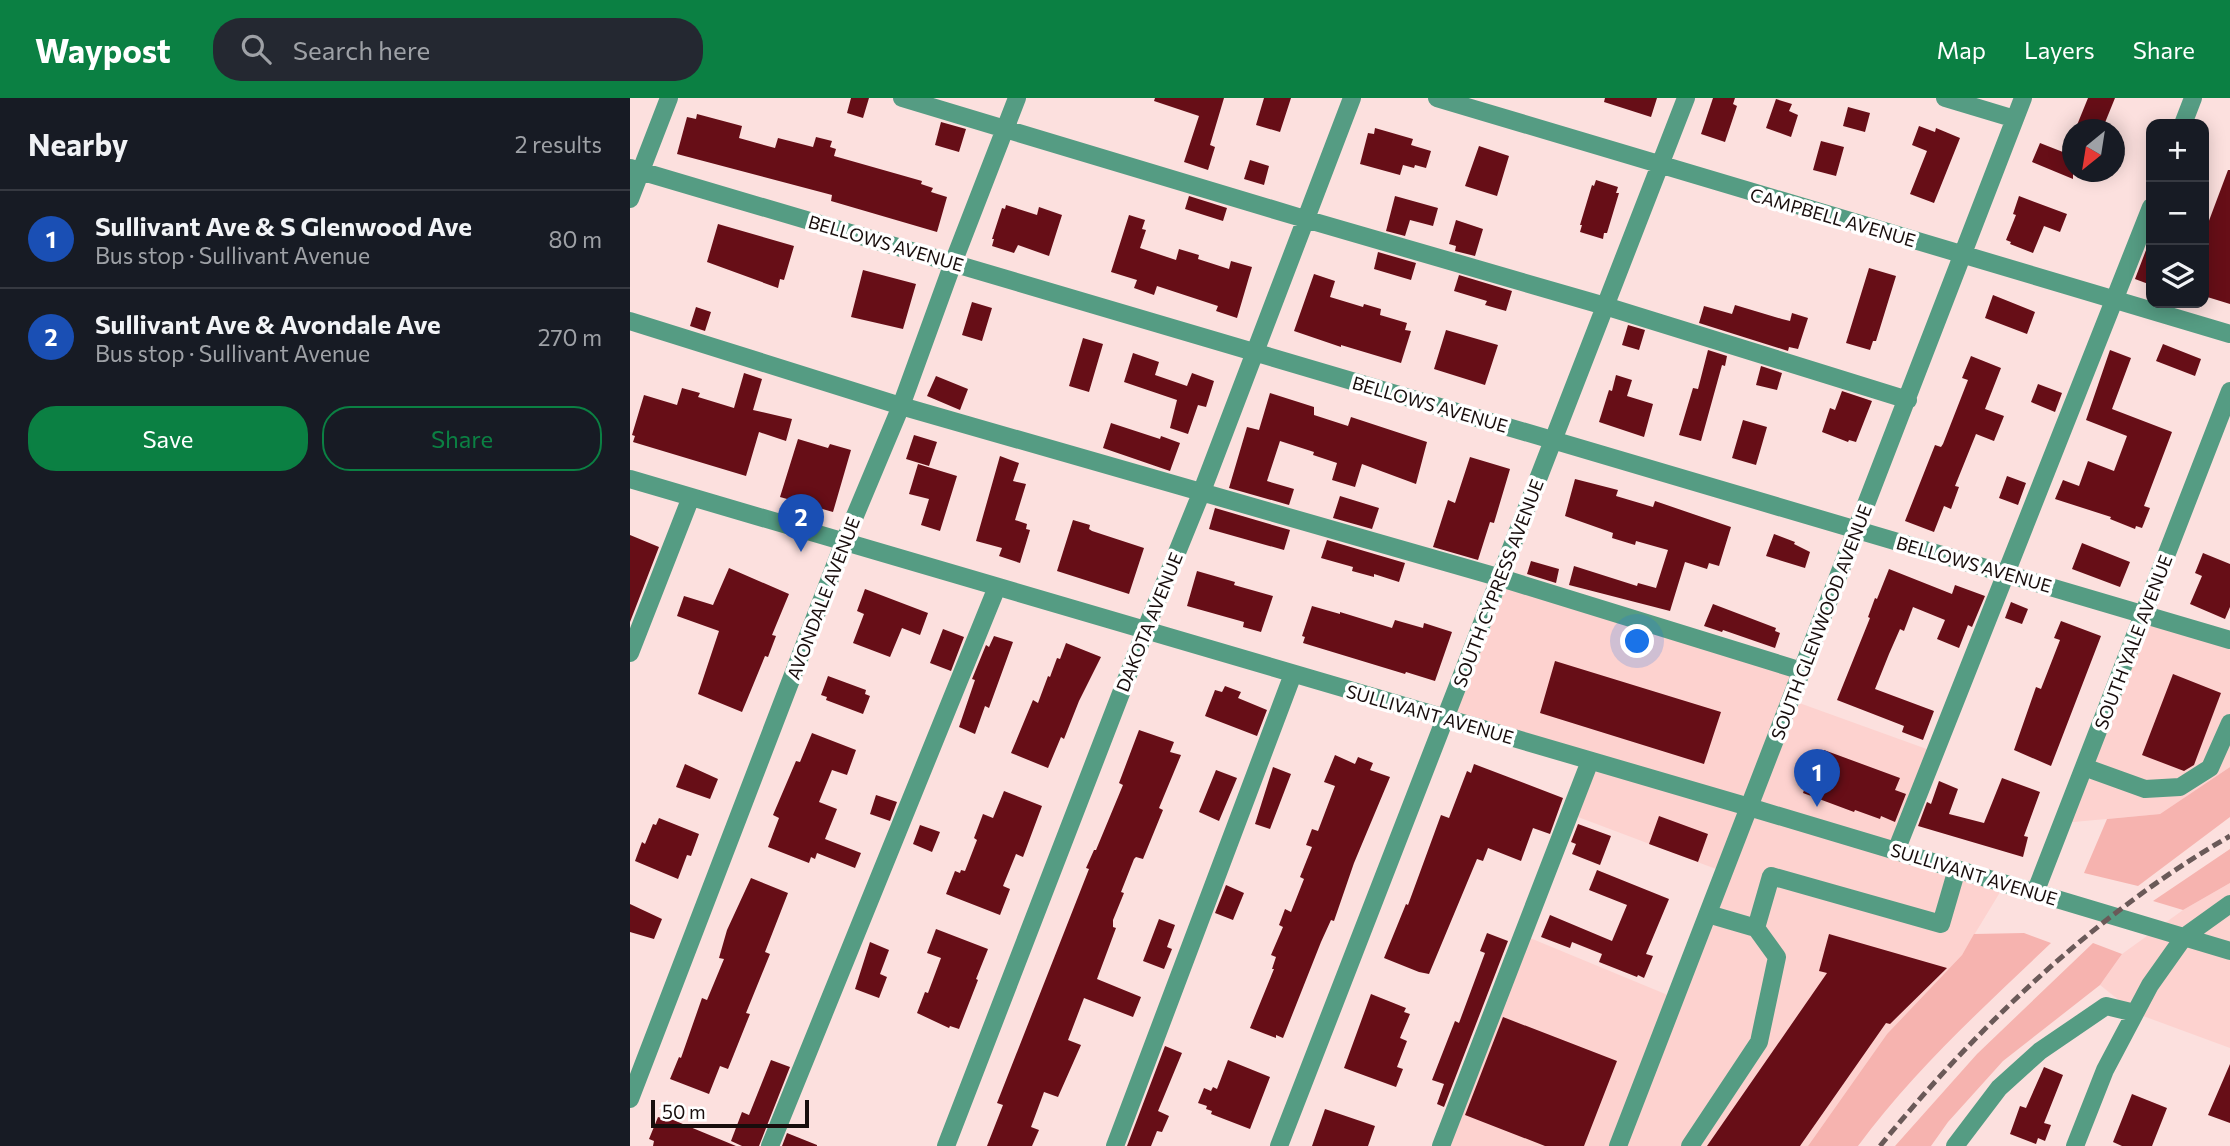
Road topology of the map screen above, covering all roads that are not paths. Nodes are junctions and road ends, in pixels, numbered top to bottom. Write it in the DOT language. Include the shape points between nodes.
graph roads {
  1 [pos="669,98"];
  2 [pos="902,98"];
  3 [pos="1017,98"];
  4 [pos="1352,98"];
  5 [pos="1437,98"];
  6 [pos="1686,98"];
  7 [pos="1945,98"];
  8 [pos="2023,98"];
  9 [pos="2193,98"];
  10 [pos="2015,119"];
  11 [pos="2185,119"];
  12 [pos="1006,128"];
  13 [pos="1659,166"];
  14 [pos="635,169"];
  15 [pos="630,199"];
  16 [pos="1305,219"];
  17 [pos="2146,220"];
  18 [pos="1964,255"];
  19 [pos="953,263"];
  20 [pos="2116,300"];
  21 [pos="1605,306"];
  22 [pos="630,321"];
  23 [pos="2230,334"];
  24 [pos="1255,352"];
  25 [pos="2230,391"];
  26 [pos="1908,400"];
  27 [pos="901,406"];
  28 [pos="1553,440"];
  29 [pos="630,479"];
  30 [pos="1202,491"];
  31 [pos="691,497"];
  32 [pos="1858,530"];
  33 [pos="844,542"];
  34 [pos="2005,574"];
  35 [pos="1501,578"];
  36 [pos="996,587"];
  37 [pos="2144,614"];
  38 [pos="1145,631"];
  39 [pos="2230,640"];
  40 [pos="630,653"];
  41 [pos="1802,671"];
  42 [pos="1293,674"];
  43 [pos="1445,718"];
  44 [pos="2230,723"];
  45 [pos="1590,761"];
  46 [pos="2084,767"];
  47 [pos="1749,807"];
  48 [pos="1896,851"];
  49 [pos="1957,869"];
  50 [pos="2035,893"];
  51 [pos="2230,904"];
  52 [pos="1708,914"];
  53 [pos="1756,928"];
  54 [pos="2184,937"];
  55 [pos="2230,951"];
  56 [pos="2135,1013"];
  57 [pos="630,1100"];
  58 [pos="769,1146"];
  59 [pos="946,1146"];
  60 [pos="1115,1146"];
  61 [pos="1279,1146"];
  62 [pos="1441,1146"];
  63 [pos="1618,1146"];
  64 [pos="1690,1146"];
  65 [pos="1955,1146"];
  66 [pos="2075,1146"];
  1 -- 14 [label="street"];
  2 -- 12 [label="street"];
  3 -- 12 [label="street, AVONDALE AVENUE"];
  4 -- 16 [label="street, DAKOTA AVENUE"];
  5 -- 13 [label="street, CAMPBELL AVENUE"];
  6 -- 13 [label="street, SOUTH CYPRESS AVENUE"];
  7 -- 10 [label="street"];
  8 -- 10 [label="street, SOUTH GLENWOOD AVENUE"];
  9 -- 11 [label="street"];
  10 -- 18 [label="street, SOUTH GLENWOOD AVENUE"];
  12 -- 16 [label="street"];
  12 -- 19 [label="street, AVONDALE AVENUE"];
  13 -- 18 [label="street, CAMPBELL AVENUE"];
  13 -- 21 [label="street, SOUTH CYPRESS AVENUE"];
  14 -- 15 [label="street"];
  14 -- 19 [label="street, BELLOWS AVENUE"];
  16 -- 21 [label="street"];
  16 -- 24 [label="street, DAKOTA AVENUE"];
  17 -- 20 [label="street"];
  18 -- 20 [label="street, CAMPBELL AVENUE"];
  18 -- 26 [label="street, SOUTH GLENWOOD AVENUE"];
  19 -- 24 [label="street, BELLOWS AVENUE"];
  19 -- 27 [label="street, AVONDALE AVENUE"];
  20 -- 23 [label="street, CAMPBELL AVENUE"];
  20 -- 34 [label="street"];
  21 -- 26 [label="street"];
  21 -- 28 [label="street, SOUTH CYPRESS AVENUE"];
  22 -- 27 [label="street"];
  24 -- 28 [label="street, BELLOWS AVENUE"];
  24 -- 30 [label="street, DAKOTA AVENUE"];
  25 -- 37 [label="street, SOUTH YALE AVENUE"];
  26 -- 32 [label="street, SOUTH GLENWOOD AVENUE"];
  27 -- 30 [label="street"];
  27 -- 33 [label="street, AVONDALE AVENUE"];
  28 -- 32 [label="street, BELLOWS AVENUE"];
  28 -- 35 [label="street, SOUTH CYPRESS AVENUE"];
  29 -- 31 [label="street, SULLIVANT AVENUE"];
  30 -- 35 [label="street"];
  30 -- 38 [label="street, DAKOTA AVENUE"];
  31 -- 33 [label="street, SULLIVANT AVENUE"];
  31 -- 40 [label="street"];
  32 -- 34 [label="street, BELLOWS AVENUE"];
  32 -- 41 [label="street, SOUTH GLENWOOD AVENUE"];
  33 -- 36 [label="street, SULLIVANT AVENUE"];
  33 -- 57 [label="street, AVONDALE AVENUE"];
  34 -- 37 [label="street, BELLOWS AVENUE"];
  34 -- 48 [label="street"];
  35 -- 41 [label="street"];
  35 -- 43 [label="street, SOUTH CYPRESS AVENUE"];
  36 -- 38 [label="street, SULLIVANT AVENUE"];
  36 -- 58 [label="street"];
  37 -- 39 [label="street, BELLOWS AVENUE"];
  37 -- 46 [label="street, SOUTH YALE AVENUE"];
  38 -- 42 [label="street, SULLIVANT AVENUE"];
  38 -- 59 [label="street, DAKOTA AVENUE"];
  41 -- 47 [label="street, SOUTH GLENWOOD AVENUE"];
  42 -- 43 [label="street, SULLIVANT AVENUE"];
  42 -- 60 [label="street"];
  43 -- 45 [label="street, SULLIVANT AVENUE"];
  43 -- 61 [label="street, SOUTH CYPRESS AVENUE"];
  44 -- 46 [label="street" via="2210,768 2180,787 2145,789"];
  45 -- 47 [label="street, SULLIVANT AVENUE"];
  45 -- 62 [label="street"];
  46 -- 50 [label="street, SOUTH YALE AVENUE"];
  47 -- 48 [label="street, SULLIVANT AVENUE"];
  47 -- 52 [label="street, SOUTH GLENWOOD AVENUE"];
  48 -- 49 [label="street, SULLIVANT AVENUE"];
  49 -- 50 [label="street, SULLIVANT AVENUE"];
  49 -- 53 [label="street" via="1941,925 1771,876"];
  50 -- 54 [label="street, SULLIVANT AVENUE"];
  51 -- 54 [label="street"];
  52 -- 53 [label="street"];
  52 -- 63 [label="street, SOUTH GLENWOOD AVENUE"];
  53 -- 64 [label="street" via="1777,957 1759,1042"];
  54 -- 55 [label="street, SULLIVANT AVENUE"];
  54 -- 56 [label="street"];
  56 -- 65 [label="street" via="2106,1006 2040,1051 1999,1088"];
  56 -- 66 [label="street" via="2105,1070"];
}
